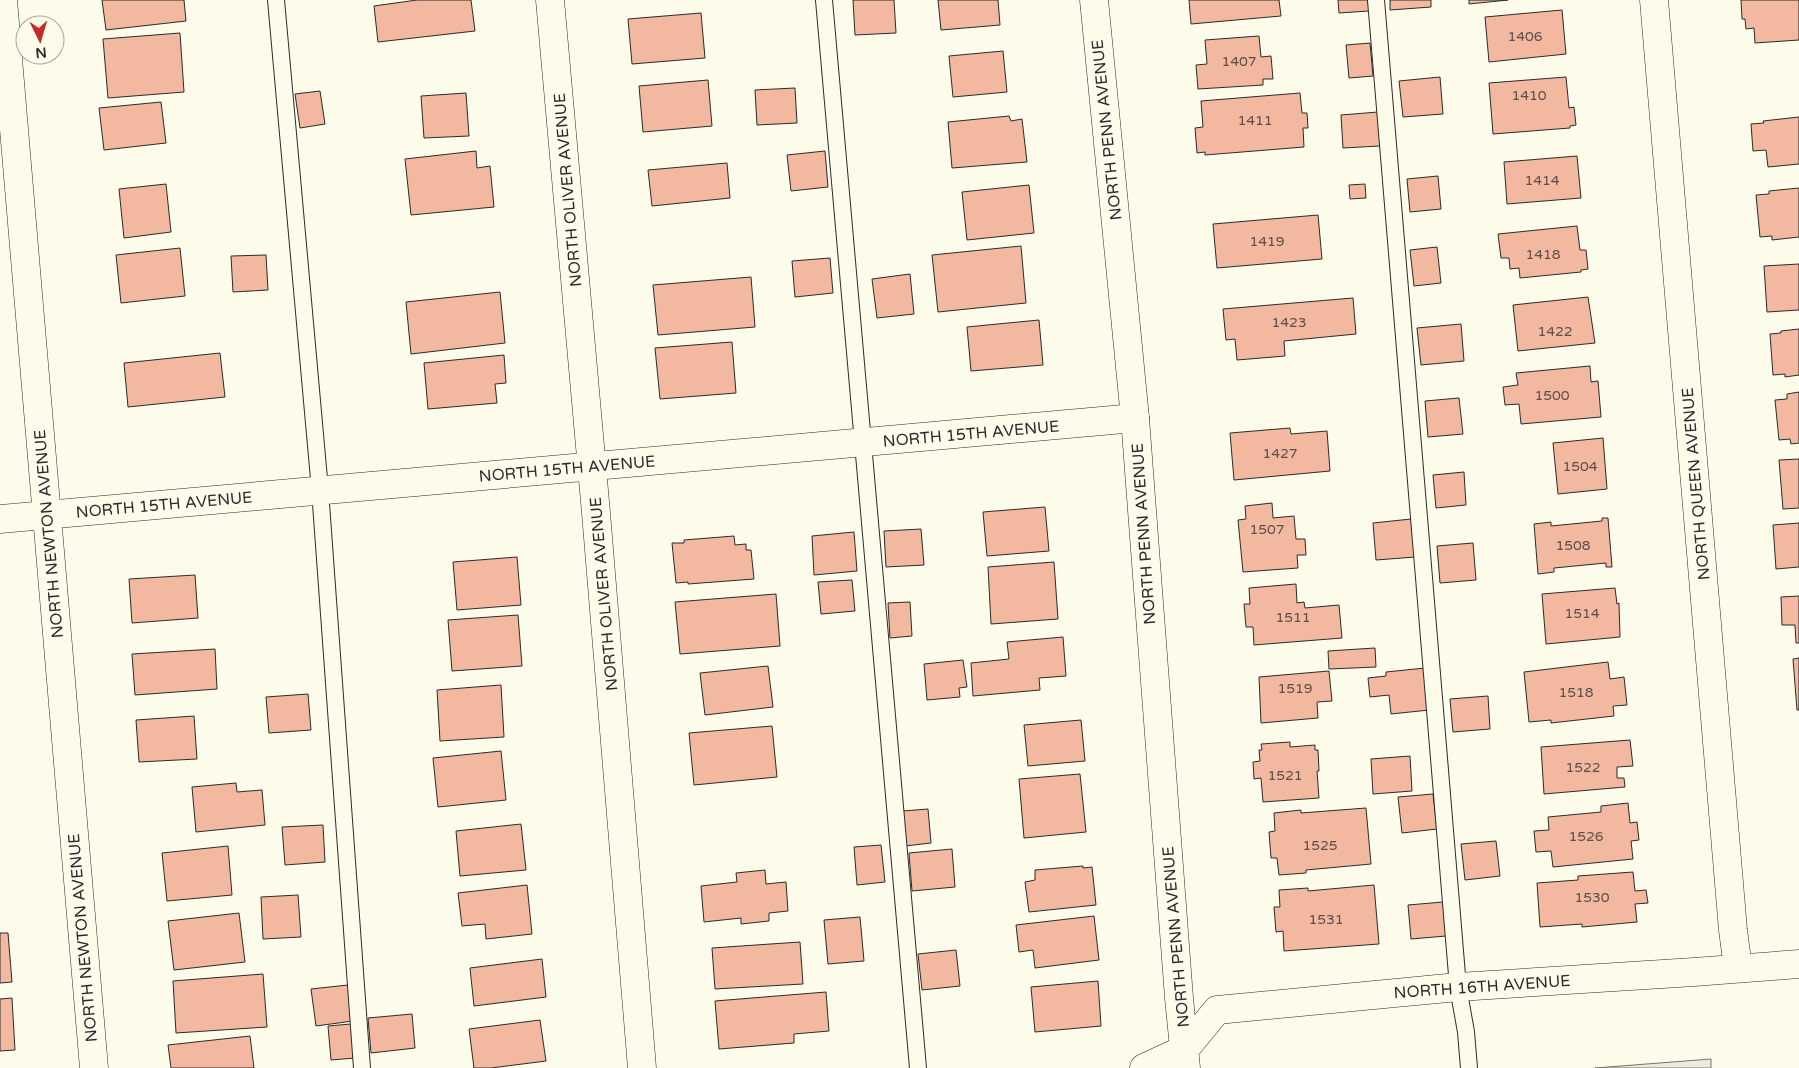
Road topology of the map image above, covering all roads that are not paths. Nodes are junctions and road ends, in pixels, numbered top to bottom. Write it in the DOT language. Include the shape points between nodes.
graph roads {
  1 [pos="4,0"];
  2 [pos="276,0"];
  3 [pos="550,0"];
  4 [pos="824,0"];
  5 [pos="1094,0"];
  6 [pos="1376,0"];
  7 [pos="1654,0"];
  8 [pos="1135,418"];
  9 [pos="862,442"];
  10 [pos="592,466"];
  11 [pos="320,490"];
  12 [pos="46,515"];
  13 [pos="0,519"];
  14 [pos="1799,964"];
  15 [pos="1738,968"];
  16 [pos="1458,987"];
  17 [pos="1185,1058"];
  18 [pos="94,1068"];
  19 [pos="362,1068"];
  20 [pos="642,1068"];
  21 [pos="918,1068"];
  22 [pos="1144,1068"];
  23 [pos="1469,1068"];
  1 -- 12 [label="street, NORTH NEWTON AVENUE"];
  2 -- 11 [label="lane"];
  3 -- 10 [label="street, NORTH OLIVER AVENUE"];
  4 -- 9 [label="lane"];
  5 -- 8 [label="street, NORTH PENN AVENUE"];
  6 -- 16 [label="lane"];
  7 -- 15 [label="street, NORTH QUEEN AVENUE"];
  8 -- 9 [label="street, NORTH 15TH AVENUE"];
  8 -- 17 [label="street, NORTH PENN AVENUE"];
  9 -- 10 [label="street, NORTH 15TH AVENUE"];
  9 -- 21 [label="lane"];
  10 -- 11 [label="street, NORTH 15TH AVENUE"];
  10 -- 20 [label="street, NORTH OLIVER AVENUE"];
  11 -- 12 [label="street, NORTH 15TH AVENUE"];
  11 -- 19 [label="lane"];
  12 -- 13 [label="street, NORTH 15TH AVENUE"];
  12 -- 18 [label="street, NORTH NEWTON AVENUE"];
  14 -- 15 [label="street, NORTH 16TH AVENUE"];
  15 -- 16 [label="street, NORTH 16TH AVENUE"];
  16 -- 17 [label="street, NORTH 16TH AVENUE" via="1217,1010"];
  16 -- 23 [label="lane"];
  17 -- 22 [label="street"];
}
